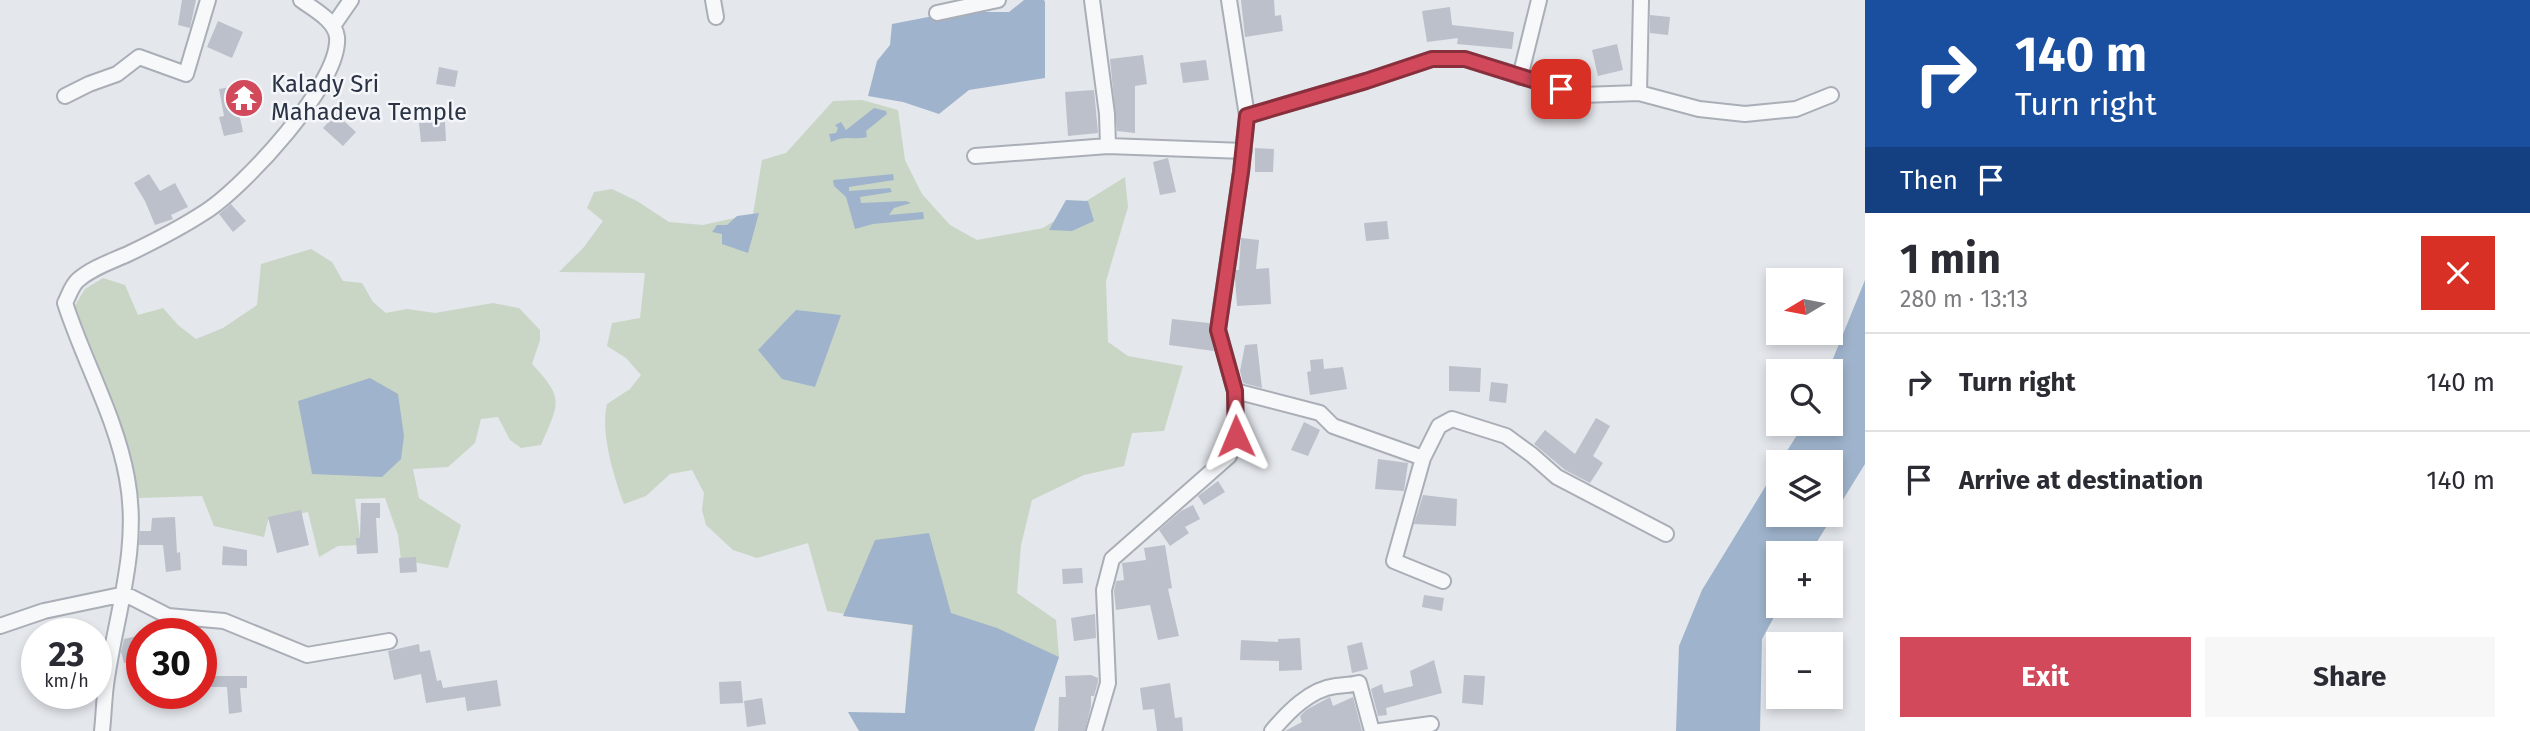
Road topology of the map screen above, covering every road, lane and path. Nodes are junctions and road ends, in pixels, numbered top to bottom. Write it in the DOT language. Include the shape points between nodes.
graph roads {
  1 [pos="208,0"];
  2 [pos="301,0"];
  3 [pos="351,0"];
  4 [pos="713,0"];
  5 [pos="998,0"];
  6 [pos="1092,0"];
  7 [pos="1228,0"];
  8 [pos="1539,0"];
  9 [pos="1641,0"];
  10 [pos="937,13"];
  11 [pos="716,17"];
  12 [pos="333,26"];
  13 [pos="1520,77"];
  14 [pos="1639,93"];
  15 [pos="1831,95"];
  16 [pos="65,96"];
  17 [pos="1247,116"];
  18 [pos="1108,146"];
  19 [pos="1244,151"];
  20 [pos="975,156"];
  21 [pos="1235,391"];
  22 [pos="1423,458"];
  23 [pos="1666,534"];
  24 [pos="1443,581"];
  25 [pos="125,594"];
  26 [pos="0,626"];
  27 [pos="389,641"];
  28 [pos="1431,724"];
  29 [pos="102,731"];
  30 [pos="1094,731"];
  31 [pos="1272,731"];
  32 [pos="1373,731"];
  33 [pos="1380,731"];
  1 -- 16 [label="street" via="186,74 139,57 117,74"];
  2 -- 12 [label="street"];
  3 -- 12 [label="street"];
  4 -- 11 [label="street"];
  5 -- 10 [label="street"];
  6 -- 18 [label="street"];
  7 -- 17 [label="street"];
  8 -- 13 [label="street"];
  9 -- 14 [label="street"];
  12 -- 25 [label="street" via="335,55 325,79 255,170 207,211 92,270 75,282 65,303 109,415 128,479 131,542"];
  13 -- 14 [label="street" via="1582,95"];
  13 -- 17 [label="street" via="1465,59 1432,59"];
  14 -- 15 [label="street" via="1699,109 1745,114 1796,109"];
  17 -- 19 [label="street"];
  18 -- 19 [label="street"];
  18 -- 20 [label="street"];
  19 -- 21 [label="street" via="1218,330"];
  21 -- 22 [label="street" via="1321,413 1333,426"];
  21 -- 30 [label="street" via="1236,436 1229,456 1112,559 1104,590 1108,683"];
  22 -- 23 [label="street" via="1439,426 1452,419 1480,427 1506,436 1556,477"];
  22 -- 24 [label="street" via="1394,561"];
  25 -- 26 [label="street" via="44,611"];
  25 -- 27 [label="street" via="167,616 224,621 307,655"];
  25 -- 29 [label="street" via="106,679"];
  28 -- 33 [label="street"];
  31 -- 32 [label="street" via="1308,697 1334,686 1359,683"];
}
